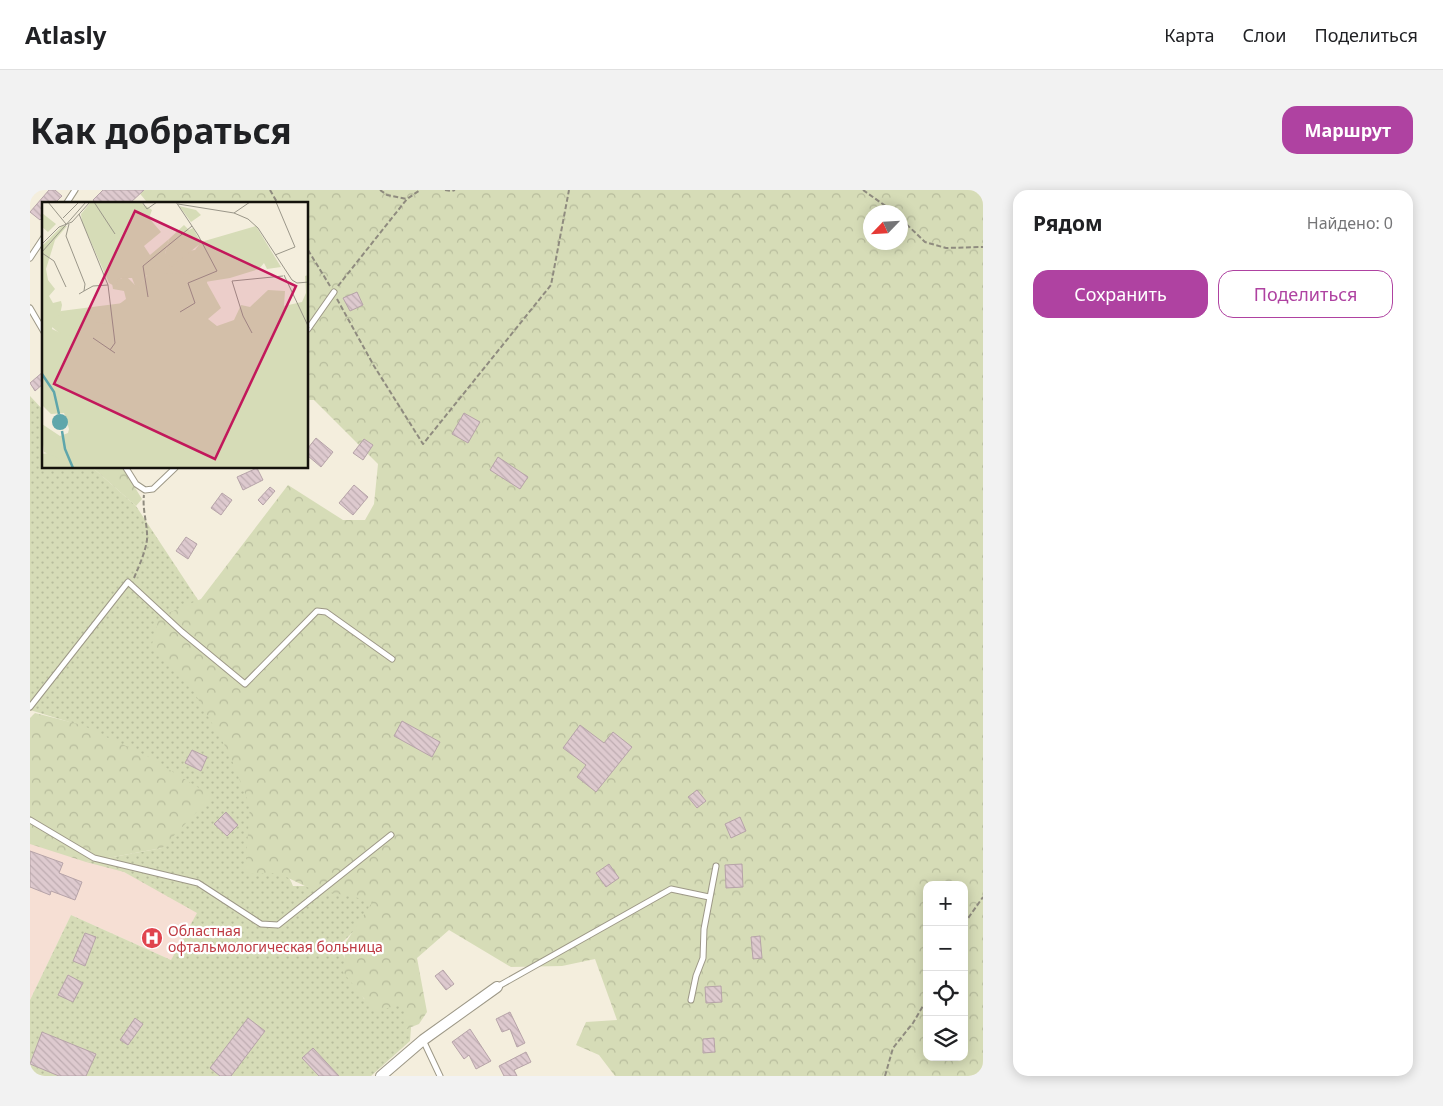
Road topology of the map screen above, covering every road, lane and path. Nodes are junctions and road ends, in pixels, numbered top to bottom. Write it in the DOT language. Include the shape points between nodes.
graph roads {
  1 [pos="74,190"];
  2 [pos="270,190"];
  3 [pos="380,190"];
  4 [pos="420,190"];
  5 [pos="445,190"];
  6 [pos="455,190"];
  7 [pos="569,190"];
  8 [pos="863,190"];
  9 [pos="407,199"];
  10 [pos="67,202"];
  11 [pos="277,202"];
  12 [pos="884,205"];
  13 [pos="908,226"];
  14 [pos="42,240"];
  15 [pos="983,247"];
  16 [pos="309,252"];
  17 [pos="30,258"];
  18 [pos="334,292"];
  19 [pos="30,308"];
  20 [pos="309,328"];
  21 [pos="42,329"];
  22 [pos="127,469"];
  23 [pos="174,469"];
  24 [pos="144,490"];
  25 [pos="128,582"];
  26 [pos="392,659"];
  27 [pos="30,707"];
  28 [pos="30,820"];
  29 [pos="391,835"];
  30 [pos="716,866"];
  31 [pos="709,897"];
  32 [pos="983,897"];
  33 [pos="968,918"];
  34 [pos="496,987"];
  35 [pos="691,1000"];
  36 [pos="923,1005"];
  37 [pos="423,1040"];
  38 [pos="382,1076"];
  39 [pos="440,1076"];
  40 [pos="885,1076"];
  1 -- 10 [label="lane"];
  2 -- 11 [label="path"];
  3 -- 9 [label="path" via="386,195"];
  4 -- 9 [label="path"];
  5 -- 6 [label="path"];
  7 -- 18 [label="path" via="551,285 423,444 374,366"];
  8 -- 12 [label="path"];
  9 -- 18 [label="path"];
  13 -- 15 [label="path" via="925,242 946,248"];
  14 -- 17 [label="lane"];
  16 -- 18 [label="path"];
  18 -- 20 [label="lane"];
  19 -- 21 [label="lane"];
  22 -- 24 [label="lane"];
  23 -- 24 [label="lane" via="153,488"];
  24 -- 25 [label="path" via="146,541 134,580"];
  25 -- 26 [label="lane" via="245,684 316,610 326,612"];
  25 -- 27 [label="lane"];
  28 -- 29 [label="lane" via="94,858 198,883 260,924 278,925"];
  30 -- 31 [label="lane"];
  31 -- 34 [label="lane" via="671,890"];
  31 -- 35 [label="lane" via="703,958"];
  32 -- 33 [label="path"];
  34 -- 37 [label="street"];
  36 -- 40 [label="path" via="892,1048"];
  37 -- 38 [label="street"];
  37 -- 39 [label="lane"];
}
